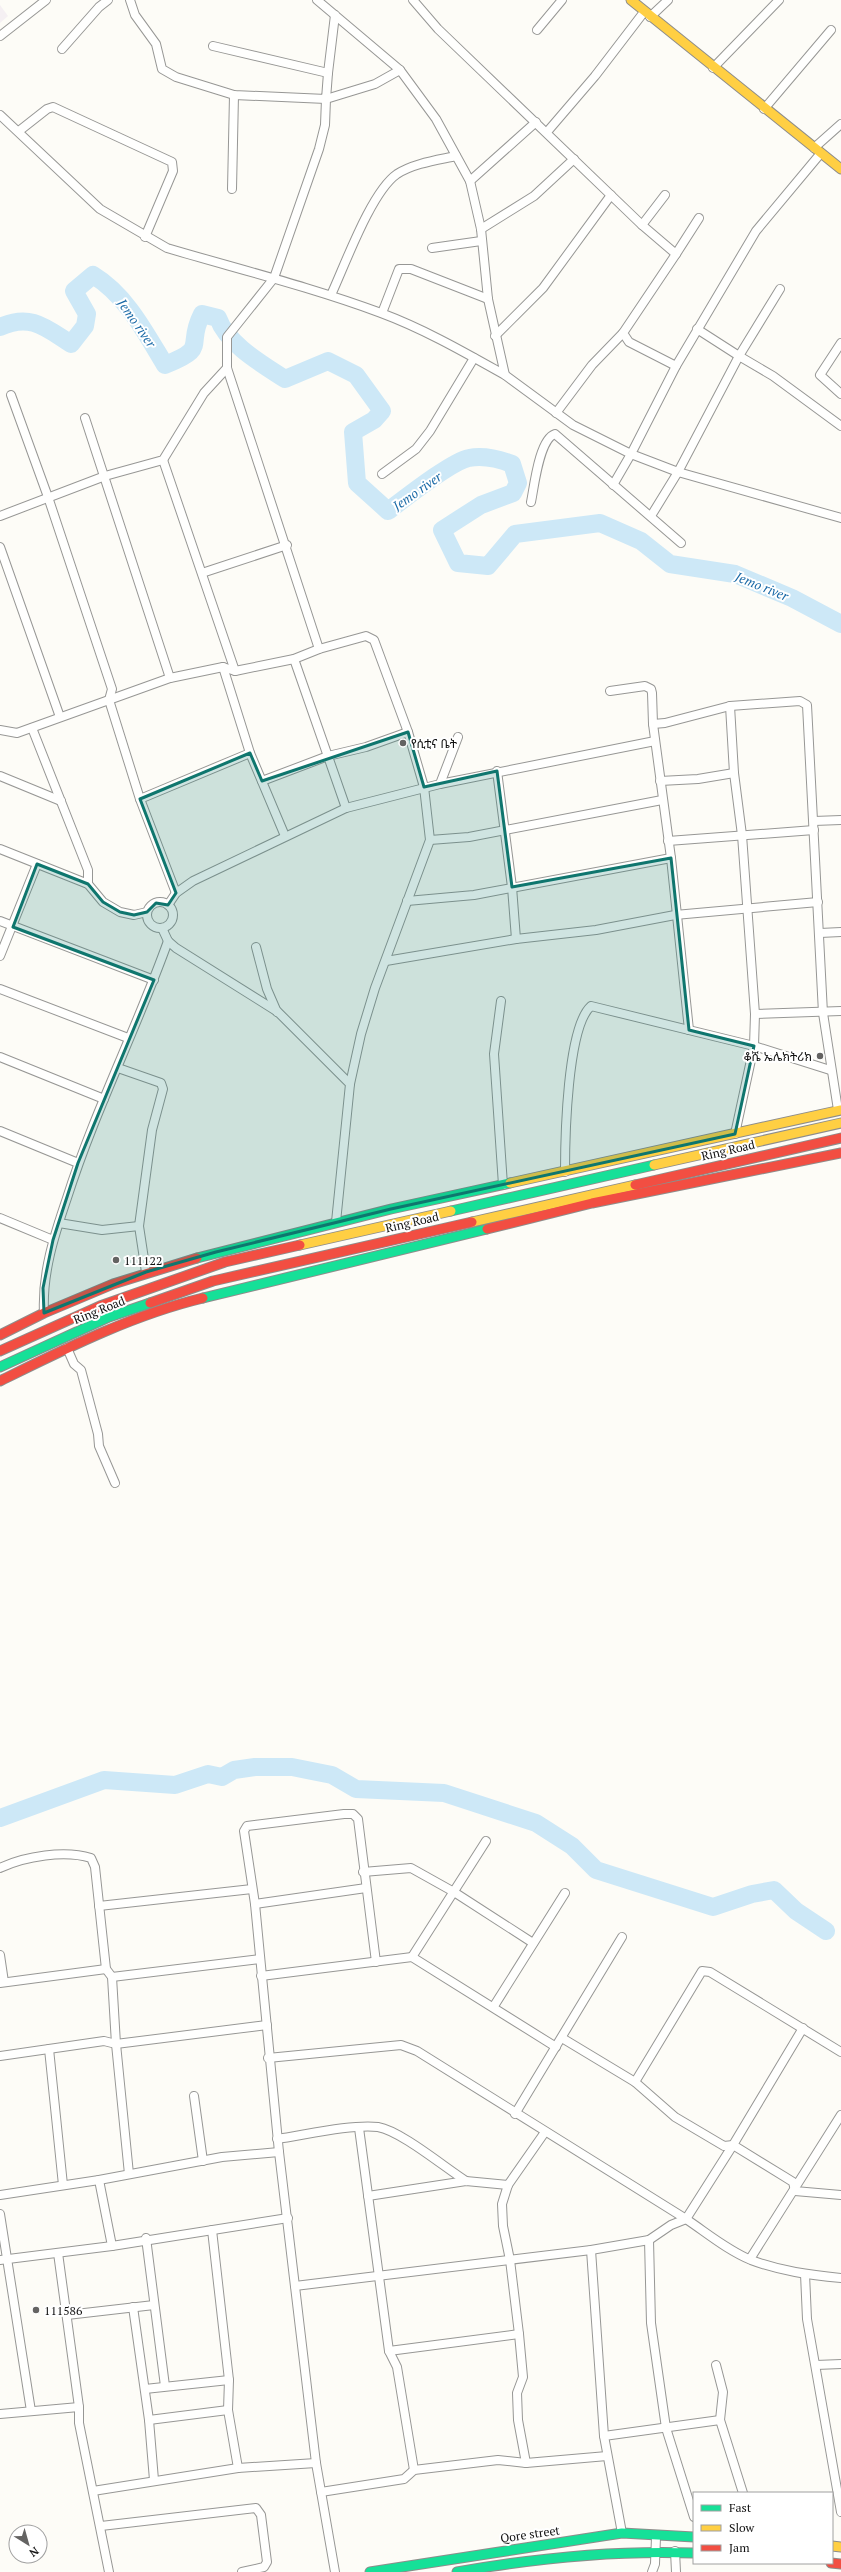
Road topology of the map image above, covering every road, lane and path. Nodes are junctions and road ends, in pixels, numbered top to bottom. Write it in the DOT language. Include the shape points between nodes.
graph roads {
  1 [pos="46,0"];
  2 [pos="108,0"];
  3 [pos="130,0"];
  4 [pos="413,0"];
  5 [pos="562,0"];
  6 [pos="631,0"];
  7 [pos="668,0"];
  8 [pos="779,0"];
  9 [pos="322,1"];
  10 [pos="335,15"];
  11 [pos="647,15"];
  12 [pos="537,30"];
  13 [pos="831,30"];
  14 [pos="0,36"];
  15 [pos="213,46"];
  16 [pos="62,49"];
  17 [pos="713,68"];
  18 [pos="400,70"];
  19 [pos="328,73"];
  20 [pos="234,95"];
  21 [pos="326,99"];
  22 [pos="764,109"];
  23 [pos="0,115"];
  24 [pos="536,122"];
  25 [pos="841,124"];
  26 [pos="19,131"];
  27 [pos="547,132"];
  28 [pos="818,151"];
  29 [pos="456,156"];
  30 [pos="574,159"];
  31 [pos="841,169"];
  32 [pos="470,181"];
  33 [pos="232,189"];
  34 [pos="665,194"];
  35 [pos="611,195"];
  36 [pos="699,218"];
  37 [pos="642,225"];
  38 [pos="481,229"];
  39 [pos="145,237"];
  40 [pos="482,241"];
  41 [pos="432,248"];
  42 [pos="676,254"];
  43 [pos="274,278"];
  44 [pos="780,289"];
  45 [pos="331,295"];
  46 [pos="488,299"];
  47 [pos="382,313"];
  48 [pos="696,330"];
  49 [pos="623,333"];
  50 [pos="495,336"];
  51 [pos="841,343"];
  52 [pos="739,356"];
  53 [pos="474,358"];
  54 [pos="676,366"];
  55 [pos="227,368"];
  56 [pos="505,375"];
  57 [pos="841,394"];
  58 [pos="11,395"];
  59 [pos="556,413"];
  60 [pos="85,418"];
  61 [pos="841,426"];
  62 [pos="631,454"];
  63 [pos="163,460"];
  64 [pos="678,472"];
  65 [pos="382,474"];
  66 [pos="105,476"];
  67 [pos="613,485"];
  68 [pos="48,497"];
  69 [pos="531,502"];
  70 [pos="0,516"];
  71 [pos="651,516"];
  72 [pos="841,518"];
  73 [pos="681,543"];
  74 [pos="286,545"];
  75 [pos="0,548"];
  76 [pos="202,573"];
  77 [pos="319,649"];
  78 [pos="294,659"];
  79 [pos="224,667"];
  80 [pos="235,671"];
  81 [pos="170,678"];
  82 [pos="610,691"];
  83 [pos="109,700"];
  84 [pos="730,706"];
  85 [pos="60,717"];
  86 [pos="653,724"];
  87 [pos="32,728"];
  88 [pos="0,730"];
  89 [pos="408,732"];
  90 [pos="458,737"];
  91 [pos="655,741"];
  92 [pos="250,753"];
  93 [pos="328,756"];
  94 [pos="497,771"];
  95 [pos="734,773"];
  96 [pos="0,776"];
  97 [pos="262,781"];
  98 [pos="660,781"];
  99 [pos="440,784"];
  100 [pos="424,787"];
  101 [pos="140,799"];
  102 [pos="662,800"];
  103 [pos="61,801"];
  104 [pos="346,808"];
  105 [pos="841,820"];
  106 [pos="814,821"];
  107 [pos="506,829"];
  108 [pos="814,830"];
  109 [pos="742,835"];
  110 [pos="285,836"];
  111 [pos="430,840"];
  112 [pos="668,840"];
  113 [pos="0,849"];
  114 [pos="671,858"];
  115 [pos="37,864"];
  116 [pos="88,884"];
  117 [pos="512,887"];
  118 [pos="176,893"];
  119 [pos="407,900"];
  120 [pos="818,902"];
  121 [pos="168,905"];
  122 [pos="748,907"];
  123 [pos="148,912"];
  124 [pos="675,915"];
  125 [pos="0,921"];
  126 [pos="12,927"];
  127 [pos="162,928"];
  128 [pos="841,932"];
  129 [pos="820,933"];
  130 [pos="516,939"];
  131 [pos="168,941"];
  132 [pos="256,947"];
  133 [pos="0,956"];
  134 [pos="386,960"];
  135 [pos="154,980"];
  136 [pos="0,989"];
  137 [pos="501,1001"];
  138 [pos="841,1011"];
  139 [pos="278,1012"];
  140 [pos="823,1013"];
  141 [pos="756,1014"];
  142 [pos="689,1030"];
  143 [pos="128,1038"];
  144 [pos="754,1046"];
  145 [pos="0,1057"];
  146 [pos="118,1068"];
  147 [pos="830,1070"];
  148 [pos="350,1084"];
  149 [pos="104,1099"];
  150 [pos="840,1110"];
  151 [pos="841,1123"];
  152 [pos="0,1131"];
  153 [pos="735,1134"];
  154 [pos="841,1138"];
  155 [pos="841,1152"];
  156 [pos="78,1163"];
  157 [pos="565,1172"];
  158 [pos="503,1185"];
  159 [pos="0,1218"];
  160 [pos="336,1222"];
  161 [pos="59,1223"];
  162 [pos="138,1226"];
  163 [pos="53,1240"];
  164 [pos="146,1272"];
  165 [pos="44,1313"];
  166 [pos="0,1335"];
  167 [pos="67,1348"];
  168 [pos="0,1351"];
  169 [pos="0,1367"];
  170 [pos="0,1381"];
  171 [pos="115,1483"];
  172 [pos="486,1841"];
  173 [pos="0,1868"];
  174 [pos="363,1872"];
  175 [pos="366,1888"];
  176 [pos="252,1889"];
  177 [pos="454,1892"];
  178 [pos="565,1893"];
  179 [pos="255,1904"];
  180 [pos="99,1906"];
  181 [pos="622,1937"];
  182 [pos="533,1943"];
  183 [pos="0,1955"];
  184 [pos="412,1957"];
  185 [pos="260,1959"];
  186 [pos="376,1962"];
  187 [pos="106,1969"];
  188 [pos="261,1976"];
  189 [pos="112,1977"];
  190 [pos="2,1983"];
  191 [pos="494,2006"];
  192 [pos="267,2025"];
  193 [pos="803,2028"];
  194 [pos="562,2038"];
  195 [pos="116,2044"];
  196 [pos="556,2047"];
  197 [pos="49,2049"];
  198 [pos="841,2052"];
  199 [pos="0,2056"];
  200 [pos="268,2058"];
  201 [pos="635,2082"];
  202 [pos="194,2096"];
  203 [pos="515,2114"];
  204 [pos="841,2115"];
  205 [pos="359,2128"];
  206 [pos="545,2132"];
  207 [pos="278,2140"];
  208 [pos="733,2145"];
  209 [pos="278,2152"];
  210 [pos="203,2161"];
  211 [pos="129,2174"];
  212 [pos="99,2180"];
  213 [pos="466,2182"];
  214 [pos="63,2185"];
  215 [pos="508,2185"];
  216 [pos="795,2191"];
  217 [pos="0,2195"];
  218 [pos="841,2195"];
  219 [pos="368,2196"];
  220 [pos="0,2214"];
  221 [pos="288,2218"];
  222 [pos="686,2219"];
  223 [pos="212,2230"];
  224 [pos="146,2238"];
  225 [pos="649,2240"];
  226 [pos="112,2246"];
  227 [pos="590,2250"];
  228 [pos="58,2253"];
  229 [pos="750,2259"];
  230 [pos="3,2260"];
  231 [pos="510,2260"];
  232 [pos="805,2274"];
  233 [pos="379,2275"];
  234 [pos="841,2278"];
  235 [pos="295,2286"];
  236 [pos="154,2305"];
  237 [pos="133,2307"];
  238 [pos="67,2314"];
  239 [pos="520,2334"];
  240 [pos="389,2351"];
  241 [pos="841,2364"];
  242 [pos="716,2365"];
  243 [pos="816,2365"];
  244 [pos="229,2380"];
  245 [pos="165,2386"];
  246 [pos="145,2389"];
  247 [pos="79,2407"];
  248 [pos="228,2410"];
  249 [pos="31,2411"];
  250 [pos="0,2414"];
  251 [pos="149,2420"];
  252 [pos="720,2420"];
  253 [pos="666,2428"];
  254 [pos="604,2436"];
  255 [pos="607,2456"];
  256 [pos="316,2463"];
  257 [pos="526,2463"];
  258 [pos="238,2468"];
  259 [pos="414,2470"];
  260 [pos="154,2480"];
  261 [pos="93,2491"];
  262 [pos="321,2492"];
  263 [pos="743,2492"];
  264 [pos="841,2512"];
  265 [pos="693,2515"];
  266 [pos="101,2526"];
  267 [pos="622,2533"];
  268 [pos="656,2536"];
  269 [pos="693,2537"];
  270 [pos="675,2551"];
  271 [pos="655,2553"];
  272 [pos="693,2553"];
  273 [pos="109,2572"];
  274 [pos="242,2572"];
  275 [pos="335,2572"];
  276 [pos="370,2572"];
  277 [pos="457,2572"];
  278 [pos="652,2572"];
  279 [pos="676,2572"];
  1 -- 14 [label="street"];
  2 -- 16 [label="street" via="98,7"];
  3 -- 20 [label="street" via="135,15 156,44 165,72"];
  4 -- 24 [label="street" via="438,29"];
  5 -- 12 [label="street"];
  6 -- 11 [label="main road"];
  7 -- 11 [label="street"];
  8 -- 17 [label="street"];
  9 -- 10 [label="street"];
  10 -- 18 [label="street"];
  10 -- 19 [label="street"];
  11 -- 17 [label="main road"];
  11 -- 27 [label="street"];
  13 -- 22 [label="street"];
  15 -- 19 [label="street"];
  17 -- 22 [label="main road"];
  18 -- 21 [label="street" via="375,84"];
  18 -- 29 [label="street" via="436,119"];
  19 -- 21 [label="street"];
  20 -- 21 [label="street"];
  20 -- 33 [label="street"];
  21 -- 43 [label="street" via="325,125 319,150"];
  22 -- 28 [label="main road"];
  23 -- 26 [label="street"];
  24 -- 27 [label="street"];
  24 -- 32 [label="street"];
  25 -- 28 [label="street"];
  26 -- 39 [label="street" via="100,209"];
  26 -- 39 [label="street" via="47,109 53,108 172,162 173,171"];
  27 -- 30 [label="street"];
  28 -- 31 [label="main road"];
  28 -- 48 [label="street" via="756,231"];
  29 -- 32 [label="street"];
  29 -- 45 [label="street" via="407,169 390,181 377,198"];
  30 -- 35 [label="street"];
  30 -- 38 [label="street" via="534,196"];
  32 -- 38 [label="street"];
  34 -- 37 [label="street"];
  35 -- 37 [label="street"];
  35 -- 50 [label="street" via="543,288"];
  36 -- 42 [label="street"];
  37 -- 42 [label="street"];
  38 -- 40 [label="street"];
  39 -- 43 [label="street" via="167,248"];
  40 -- 41 [label="street"];
  40 -- 46 [label="street"];
  42 -- 49 [label="street"];
  43 -- 45 [label="street"];
  43 -- 55 [label="street" via="240,324 227,337"];
  44 -- 52 [label="street"];
  45 -- 47 [label="street"];
  46 -- 47 [label="street" via="411,269 402,268"];
  46 -- 50 [label="street"];
  47 -- 53 [label="street" via="431,334"];
  48 -- 52 [label="street"];
  48 -- 54 [label="street"];
  49 -- 54 [label="street" via="629,342"];
  49 -- 59 [label="street" via="592,365"];
  50 -- 56 [label="street"];
  51 -- 57 [label="street" via="820,375"];
  52 -- 61 [label="street" via="773,376"];
  52 -- 64 [label="street"];
  53 -- 56 [label="street"];
  53 -- 65 [label="street" via="430,431 416,449"];
  54 -- 62 [label="street"];
  55 -- 63 [label="street" via="204,392"];
  55 -- 74 [label="street"];
  56 -- 59 [label="street"];
  58 -- 68 [label="street"];
  59 -- 62 [label="street" via="573,425"];
  60 -- 66 [label="street"];
  62 -- 64 [label="street"];
  62 -- 67 [label="street"];
  63 -- 66 [label="street"];
  63 -- 76 [label="street"];
  64 -- 71 [label="street"];
  64 -- 72 [label="street"];
  66 -- 68 [label="street"];
  66 -- 81 [label="street"];
  67 -- 69 [label="street" via="562,439 553,434 539,460"];
  67 -- 71 [label="street"];
  68 -- 70 [label="street"];
  68 -- 83 [label="street" via="112,689"];
  71 -- 73 [label="street"];
  74 -- 76 [label="street"];
  74 -- 77 [label="street"];
  75 -- 85 [label="street"];
  76 -- 80 [label="street"];
  77 -- 78 [label="street"];
  77 -- 89 [label="street" via="366,636 374,640"];
  78 -- 80 [label="street"];
  78 -- 93 [label="street"];
  79 -- 80 [label="street"];
  79 -- 81 [label="street"];
  79 -- 92 [label="street"];
  81 -- 83 [label="street"];
  82 -- 86 [label="street" via="649,686 652,693"];
  83 -- 85 [label="street"];
  83 -- 101 [label="street"];
  84 -- 86 [label="street"];
  84 -- 95 [label="street"];
  84 -- 106 [label="street" via="800,701 807,705"];
  85 -- 87 [label="street"];
  86 -- 91 [label="street"];
  87 -- 88 [label="street" via="18,733"];
  87 -- 103 [label="street"];
  89 -- 93 [label="street" via="366,747"];
  89 -- 100 [label="street"];
  90 -- 99 [label="street"];
  91 -- 94 [label="street"];
  91 -- 98 [label="street"];
  92 -- 97 [label="street"];
  92 -- 101 [label="street"];
  93 -- 97 [label="street"];
  93 -- 104 [label="street"];
  94 -- 99 [label="street"];
  94 -- 107 [label="street"];
  95 -- 98 [label="street"];
  95 -- 109 [label="street"];
  96 -- 103 [label="street"];
  97 -- 110 [label="street"];
  98 -- 102 [label="street"];
  99 -- 100 [label="street"];
  100 -- 104 [label="street"];
  100 -- 111 [label="street"];
  101 -- 118 [label="street"];
  102 -- 107 [label="street"];
  102 -- 112 [label="street"];
  103 -- 116 [label="street" via="88,870"];
  104 -- 110 [label="street"];
  105 -- 106 [label="street"];
  106 -- 108 [label="street"];
  107 -- 111 [label="street"];
  107 -- 117 [label="street"];
  108 -- 109 [label="street"];
  108 -- 120 [label="street"];
  109 -- 112 [label="street"];
  109 -- 122 [label="street"];
  110 -- 118 [label="street" via="193,881"];
  111 -- 119 [label="street"];
  112 -- 114 [label="street"];
  113 -- 115 [label="street"];
  114 -- 117 [label="street"];
  114 -- 124 [label="street"];
  115 -- 116 [label="street"];
  115 -- 126 [label="street"];
  116 -- 123 [label="street" via="104,902 120,912 134,915"];
  117 -- 119 [label="street" via="474,895"];
  117 -- 130 [label="street"];
  118 -- 121 [label="street"];
  119 -- 134 [label="street"];
  120 -- 122 [label="street"];
  120 -- 129 [label="street"];
  121 -- 123 [label="street" via="156,903"];
  121 -- 127 [label="street" via="173,915 168,926"];
  122 -- 124 [label="street"];
  122 -- 141 [label="street"];
  123 -- 127 [label="street" via="150,924"];
  124 -- 130 [label="street" via="553,936"];
  124 -- 142 [label="street"];
  125 -- 126 [label="street"];
  126 -- 133 [label="street"];
  126 -- 135 [label="street"];
  127 -- 131 [label="street"];
  128 -- 129 [label="street"];
  129 -- 140 [label="street"];
  130 -- 134 [label="street"];
  131 -- 135 [label="street"];
  131 -- 139 [label="street"];
  132 -- 139 [label="street" via="267,989"];
  134 -- 148 [label="street" via="361,1034"];
  135 -- 143 [label="street"];
  136 -- 143 [label="street"];
  137 -- 158 [label="street" via="494,1054"];
  138 -- 140 [label="street"];
  139 -- 148 [label="street"];
  140 -- 141 [label="street"];
  140 -- 147 [label="street"];
  141 -- 144 [label="street"];
  142 -- 144 [label="street"];
  142 -- 157 [label="street" via="595,1006 586,1011 581,1020 570,1075 565,1121"];
  143 -- 146 [label="street"];
  144 -- 147 [label="street"];
  144 -- 153 [label="street"];
  145 -- 149 [label="street"];
  146 -- 149 [label="street"];
  146 -- 162 [label="street" via="161,1083 163,1089 152,1130"];
  147 -- 150 [label="street"];
  148 -- 160 [label="street"];
  149 -- 156 [label="street"];
  150 -- 153 [label="main road"];
  151 -- 168 [label="main road, Ring Road" via="225,1262 100,1306"];
  152 -- 156 [label="street"];
  153 -- 157 [label="main road"];
  154 -- 169 [label="main road, Ring Road" via="213,1282 109,1317"];
  155 -- 167 [label="main road" via="592,1203 267,1280 193,1300 126,1323"];
  156 -- 161 [label="street"];
  157 -- 158 [label="main road"];
  158 -- 160 [label="main road"];
  159 -- 163 [label="street"];
  160 -- 164 [label="main road"];
  161 -- 162 [label="street" via="102,1230"];
  161 -- 163 [label="street"];
  162 -- 164 [label="street"];
  163 -- 165 [label="street" via="43,1288"];
  164 -- 165 [label="main road"];
  165 -- 166 [label="main road"];
  167 -- 170 [label="main road"];
  167 -- 171 [label="street" via="74,1364 81,1370 99,1446"];
  172 -- 177 [label="street"];
  173 -- 180 [label="street" via="53,1855 80,1854 92,1858 96,1867"];
  174 -- 175 [label="street"];
  174 -- 176 [label="street" via="358,1819 353,1814 247,1826 244,1831"];
  174 -- 177 [label="street" via="411,1868"];
  175 -- 179 [label="street"];
  175 -- 186 [label="street"];
  176 -- 179 [label="street"];
  176 -- 180 [label="street"];
  177 -- 182 [label="street"];
  177 -- 184 [label="street"];
  178 -- 182 [label="street"];
  179 -- 185 [label="street"];
  180 -- 187 [label="street"];
  181 -- 194 [label="street"];
  182 -- 191 [label="street"];
  183 -- 190 [label="street"];
  184 -- 186 [label="street"];
  184 -- 191 [label="street"];
  185 -- 188 [label="street"];
  185 -- 189 [label="street"];
  186 -- 188 [label="street"];
  187 -- 189 [label="street"];
  187 -- 190 [label="street"];
  188 -- 192 [label="street"];
  189 -- 195 [label="street"];
  191 -- 196 [label="street"];
  192 -- 195 [label="street"];
  192 -- 200 [label="street"];
  193 -- 198 [label="street"];
  193 -- 201 [label="street" via="710,1972 702,1972"];
  193 -- 208 [label="street"];
  194 -- 196 [label="street"];
  194 -- 201 [label="street"];
  195 -- 197 [label="street" via="104,2041"];
  195 -- 211 [label="street"];
  196 -- 203 [label="street"];
  197 -- 199 [label="street"];
  197 -- 214 [label="street"];
  200 -- 203 [label="street" via="401,2045 416,2051"];
  200 -- 207 [label="street"];
  201 -- 208 [label="street" via="675,2117 724,2146"];
  202 -- 210 [label="street"];
  203 -- 206 [label="street"];
  204 -- 216 [label="street"];
  205 -- 207 [label="street"];
  205 -- 213 [label="street" via="378,2127 395,2133"];
  205 -- 219 [label="street"];
  206 -- 215 [label="street"];
  206 -- 222 [label="street"];
  207 -- 209 [label="street"];
  208 -- 216 [label="street" via="793,2182"];
  208 -- 222 [label="street"];
  209 -- 210 [label="street"];
  209 -- 221 [label="street"];
  210 -- 211 [label="street"];
  211 -- 212 [label="street"];
  212 -- 214 [label="street"];
  212 -- 226 [label="street"];
  213 -- 215 [label="street"];
  213 -- 219 [label="street"];
  214 -- 217 [label="street"];
  215 -- 231 [label="street" via="502,2204 503,2226"];
  216 -- 218 [label="street"];
  216 -- 229 [label="street"];
  219 -- 233 [label="street"];
  220 -- 230 [label="street"];
  221 -- 223 [label="street"];
  221 -- 235 [label="street"];
  222 -- 225 [label="street" via="671,2225"];
  222 -- 229 [label="street" via="726,2247"];
  223 -- 224 [label="street"];
  223 -- 244 [label="street"];
  224 -- 226 [label="street"];
  224 -- 236 [label="street"];
  225 -- 227 [label="street"];
  225 -- 253 [label="street" via="651,2323"];
  226 -- 228 [label="street"];
  227 -- 231 [label="street"];
  227 -- 254 [label="street"];
  228 -- 230 [label="street"];
  228 -- 238 [label="street"];
  229 -- 232 [label="street"];
  230 -- 249 [label="street"];
  231 -- 233 [label="street"];
  231 -- 239 [label="street"];
  232 -- 234 [label="street"];
  232 -- 243 [label="street" via="807,2319"];
  233 -- 235 [label="street"];
  233 -- 240 [label="street"];
  235 -- 256 [label="street"];
  236 -- 237 [label="street"];
  236 -- 245 [label="street"];
  237 -- 238 [label="street"];
  237 -- 246 [label="street"];
  238 -- 247 [label="street"];
  239 -- 240 [label="street"];
  239 -- 257 [label="street" via="523,2377 517,2393 518,2420"];
  240 -- 259 [label="street" via="398,2367"];
  241 -- 243 [label="street"];
  242 -- 252 [label="street" via="723,2392"];
  243 -- 264 [label="street"];
  244 -- 245 [label="street"];
  244 -- 248 [label="street"];
  245 -- 246 [label="street"];
  246 -- 251 [label="street"];
  247 -- 249 [label="street"];
  247 -- 261 [label="street" via="79,2423"];
  248 -- 251 [label="street"];
  248 -- 258 [label="street"];
  249 -- 250 [label="street"];
  251 -- 260 [label="street"];
  252 -- 253 [label="street"];
  252 -- 263 [label="street"];
  253 -- 254 [label="street"];
  253 -- 265 [label="street"];
  254 -- 255 [label="street"];
  255 -- 257 [label="street"];
  255 -- 267 [label="street"];
  256 -- 258 [label="street"];
  256 -- 262 [label="street"];
  257 -- 259 [label="street" via="498,2460"];
  258 -- 260 [label="street"];
  259 -- 262 [label="street" via="404,2479"];
  260 -- 261 [label="street"];
  261 -- 266 [label="street"];
  262 -- 275 [label="street"];
  266 -- 273 [label="street"];
  266 -- 274 [label="street" via="256,2508 261,2515 267,2562 264,2567"];
  267 -- 268 [label="main road, Qore street"];
  267 -- 276 [label="main road, Qore street"];
  268 -- 269 [label="main road, Qore street"];
  268 -- 271 [label="street"];
  270 -- 271 [label="main road, Qore street"];
  270 -- 272 [label="main road, Qore street"];
  270 -- 279 [label="street"];
  271 -- 277 [label="main road, Qore street" via="529,2559"];
  271 -- 278 [label="street"];
}
